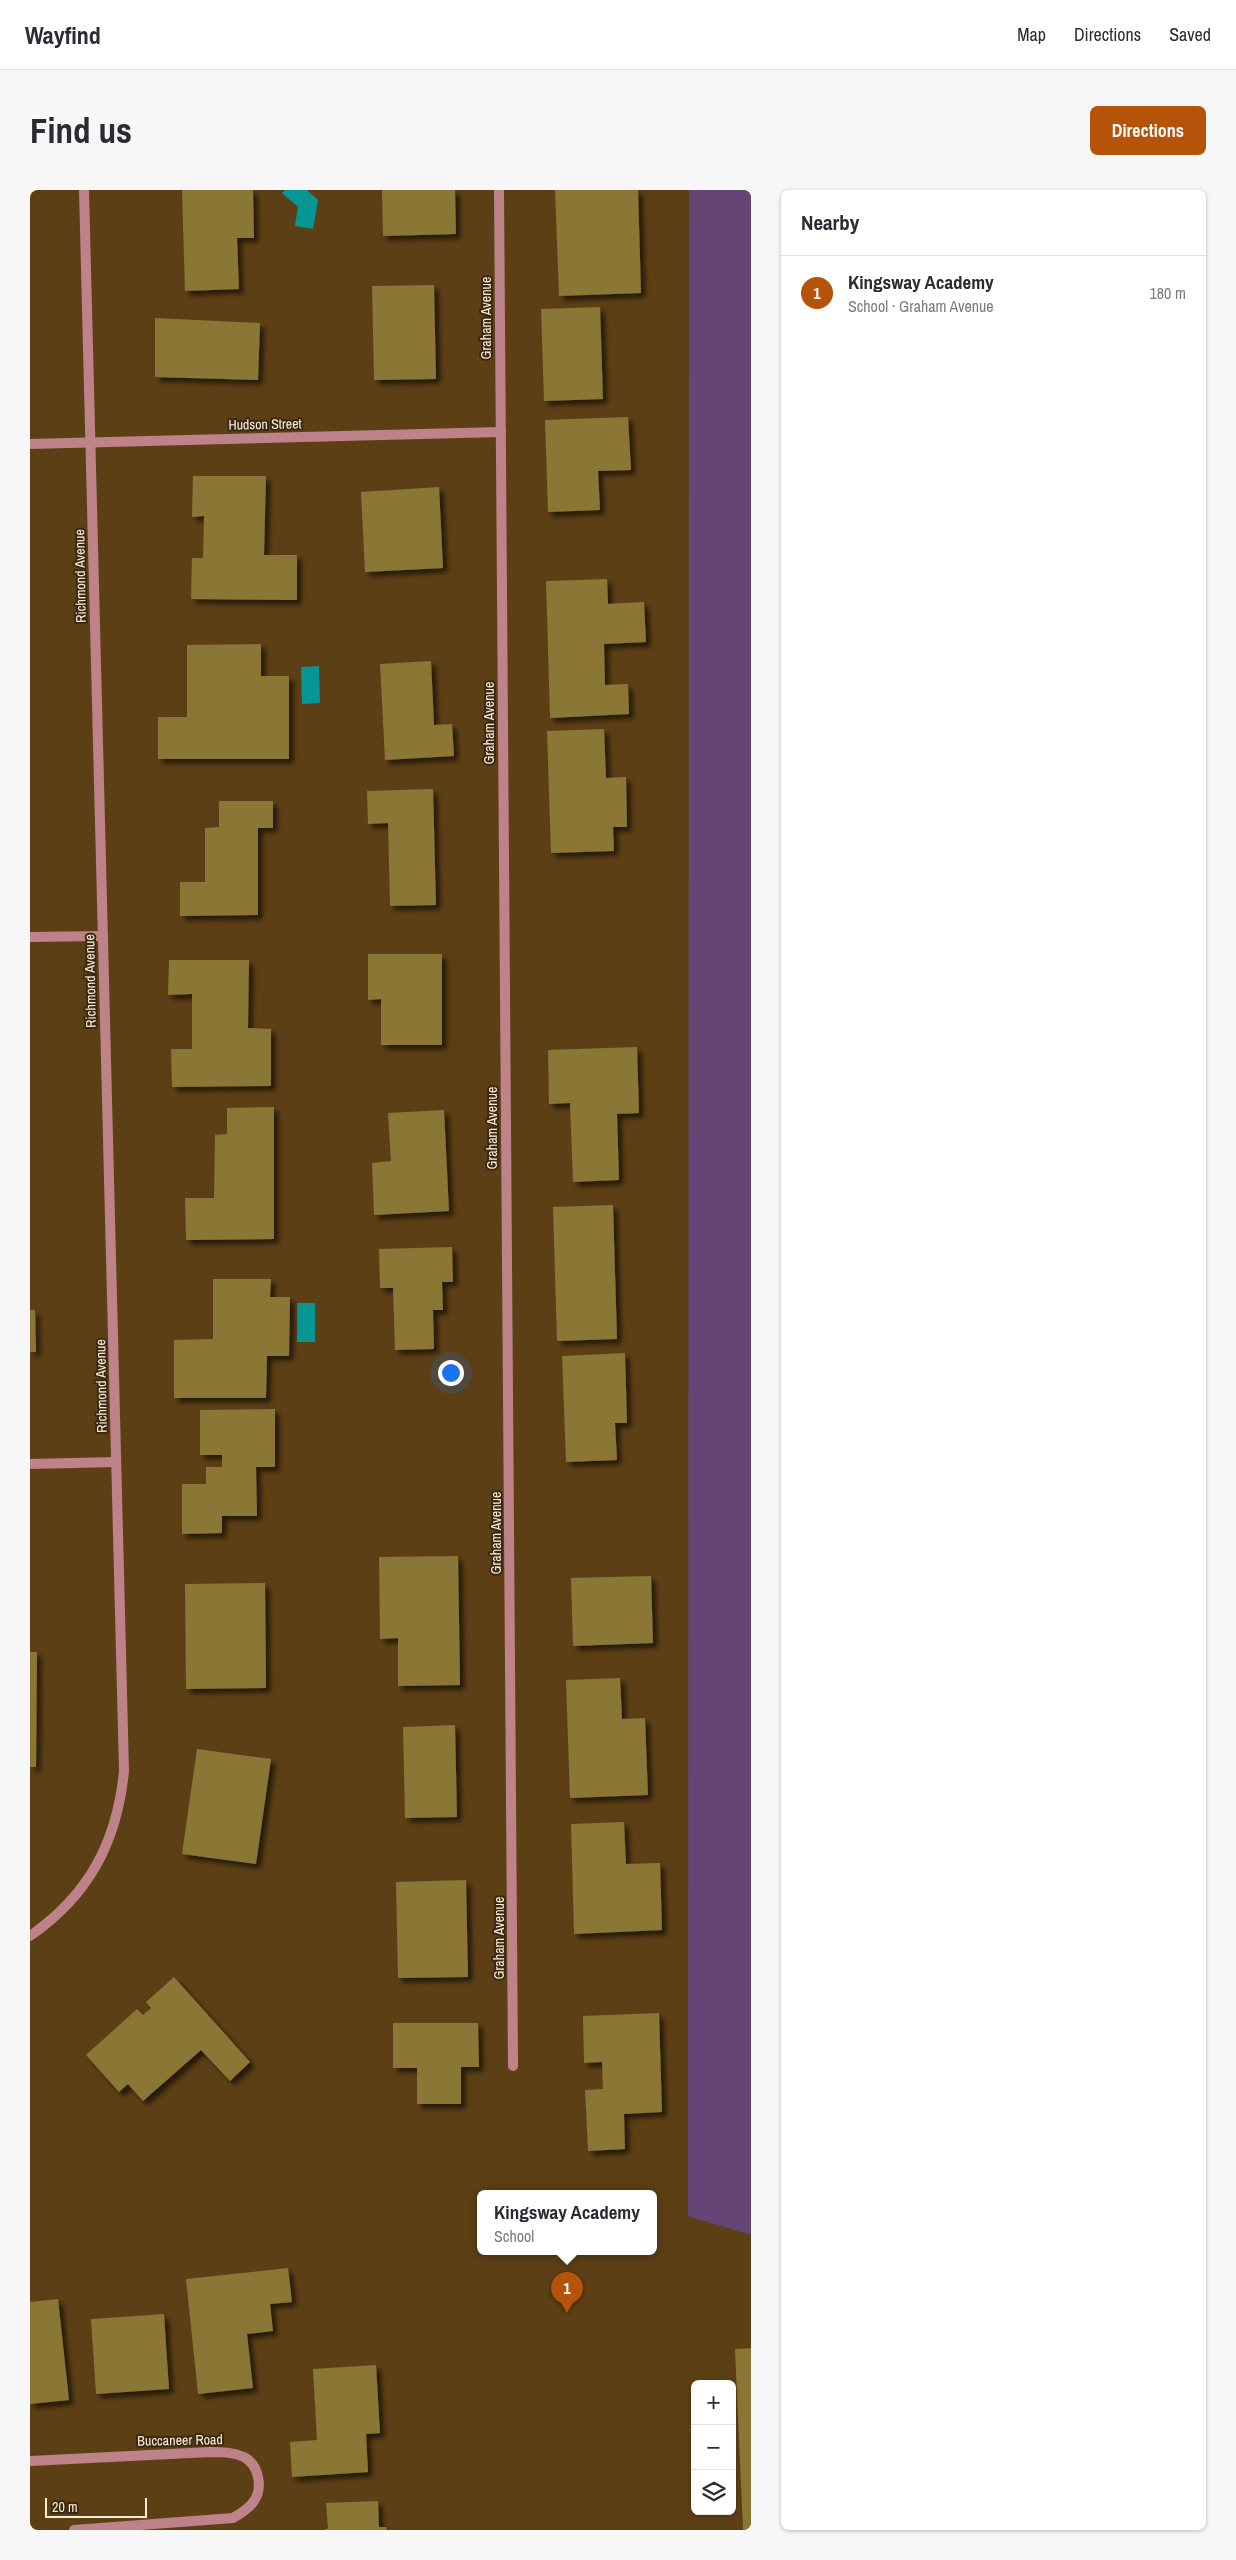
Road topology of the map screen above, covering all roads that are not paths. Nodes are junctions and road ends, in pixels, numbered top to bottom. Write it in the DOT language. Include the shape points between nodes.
graph roads {
  1 [pos="84,190"];
  2 [pos="499,190"];
  3 [pos="501,432"];
  4 [pos="90,442"];
  5 [pos="30,444"];
  6 [pos="103,936"];
  7 [pos="30,937"];
  8 [pos="116,1462"];
  9 [pos="30,1464"];
  10 [pos="30,1936"];
  11 [pos="513,2066"];
  12 [pos="30,2461"];
  13 [pos="74,2530"];
  1 -- 4 [label="street, Richmond Avenue"];
  2 -- 3 [label="street, Graham Avenue"];
  3 -- 4 [label="street, Hudson Street"];
  3 -- 11 [label="street, Graham Avenue"];
  4 -- 5 [label="street, Hudson Street"];
  4 -- 6 [label="street, Richmond Avenue"];
  6 -- 7 [label="street"];
  6 -- 8 [label="street, Richmond Avenue"];
  8 -- 9 [label="street"];
  8 -- 10 [label="street, Richmond Avenue" via="124,1771 115,1824 89,1879 70,1903"];
  12 -- 13 [label="street, Buccaneer Road" via="230,2452 246,2458 255,2466 259,2490 245,2511 232,2518"];
}
